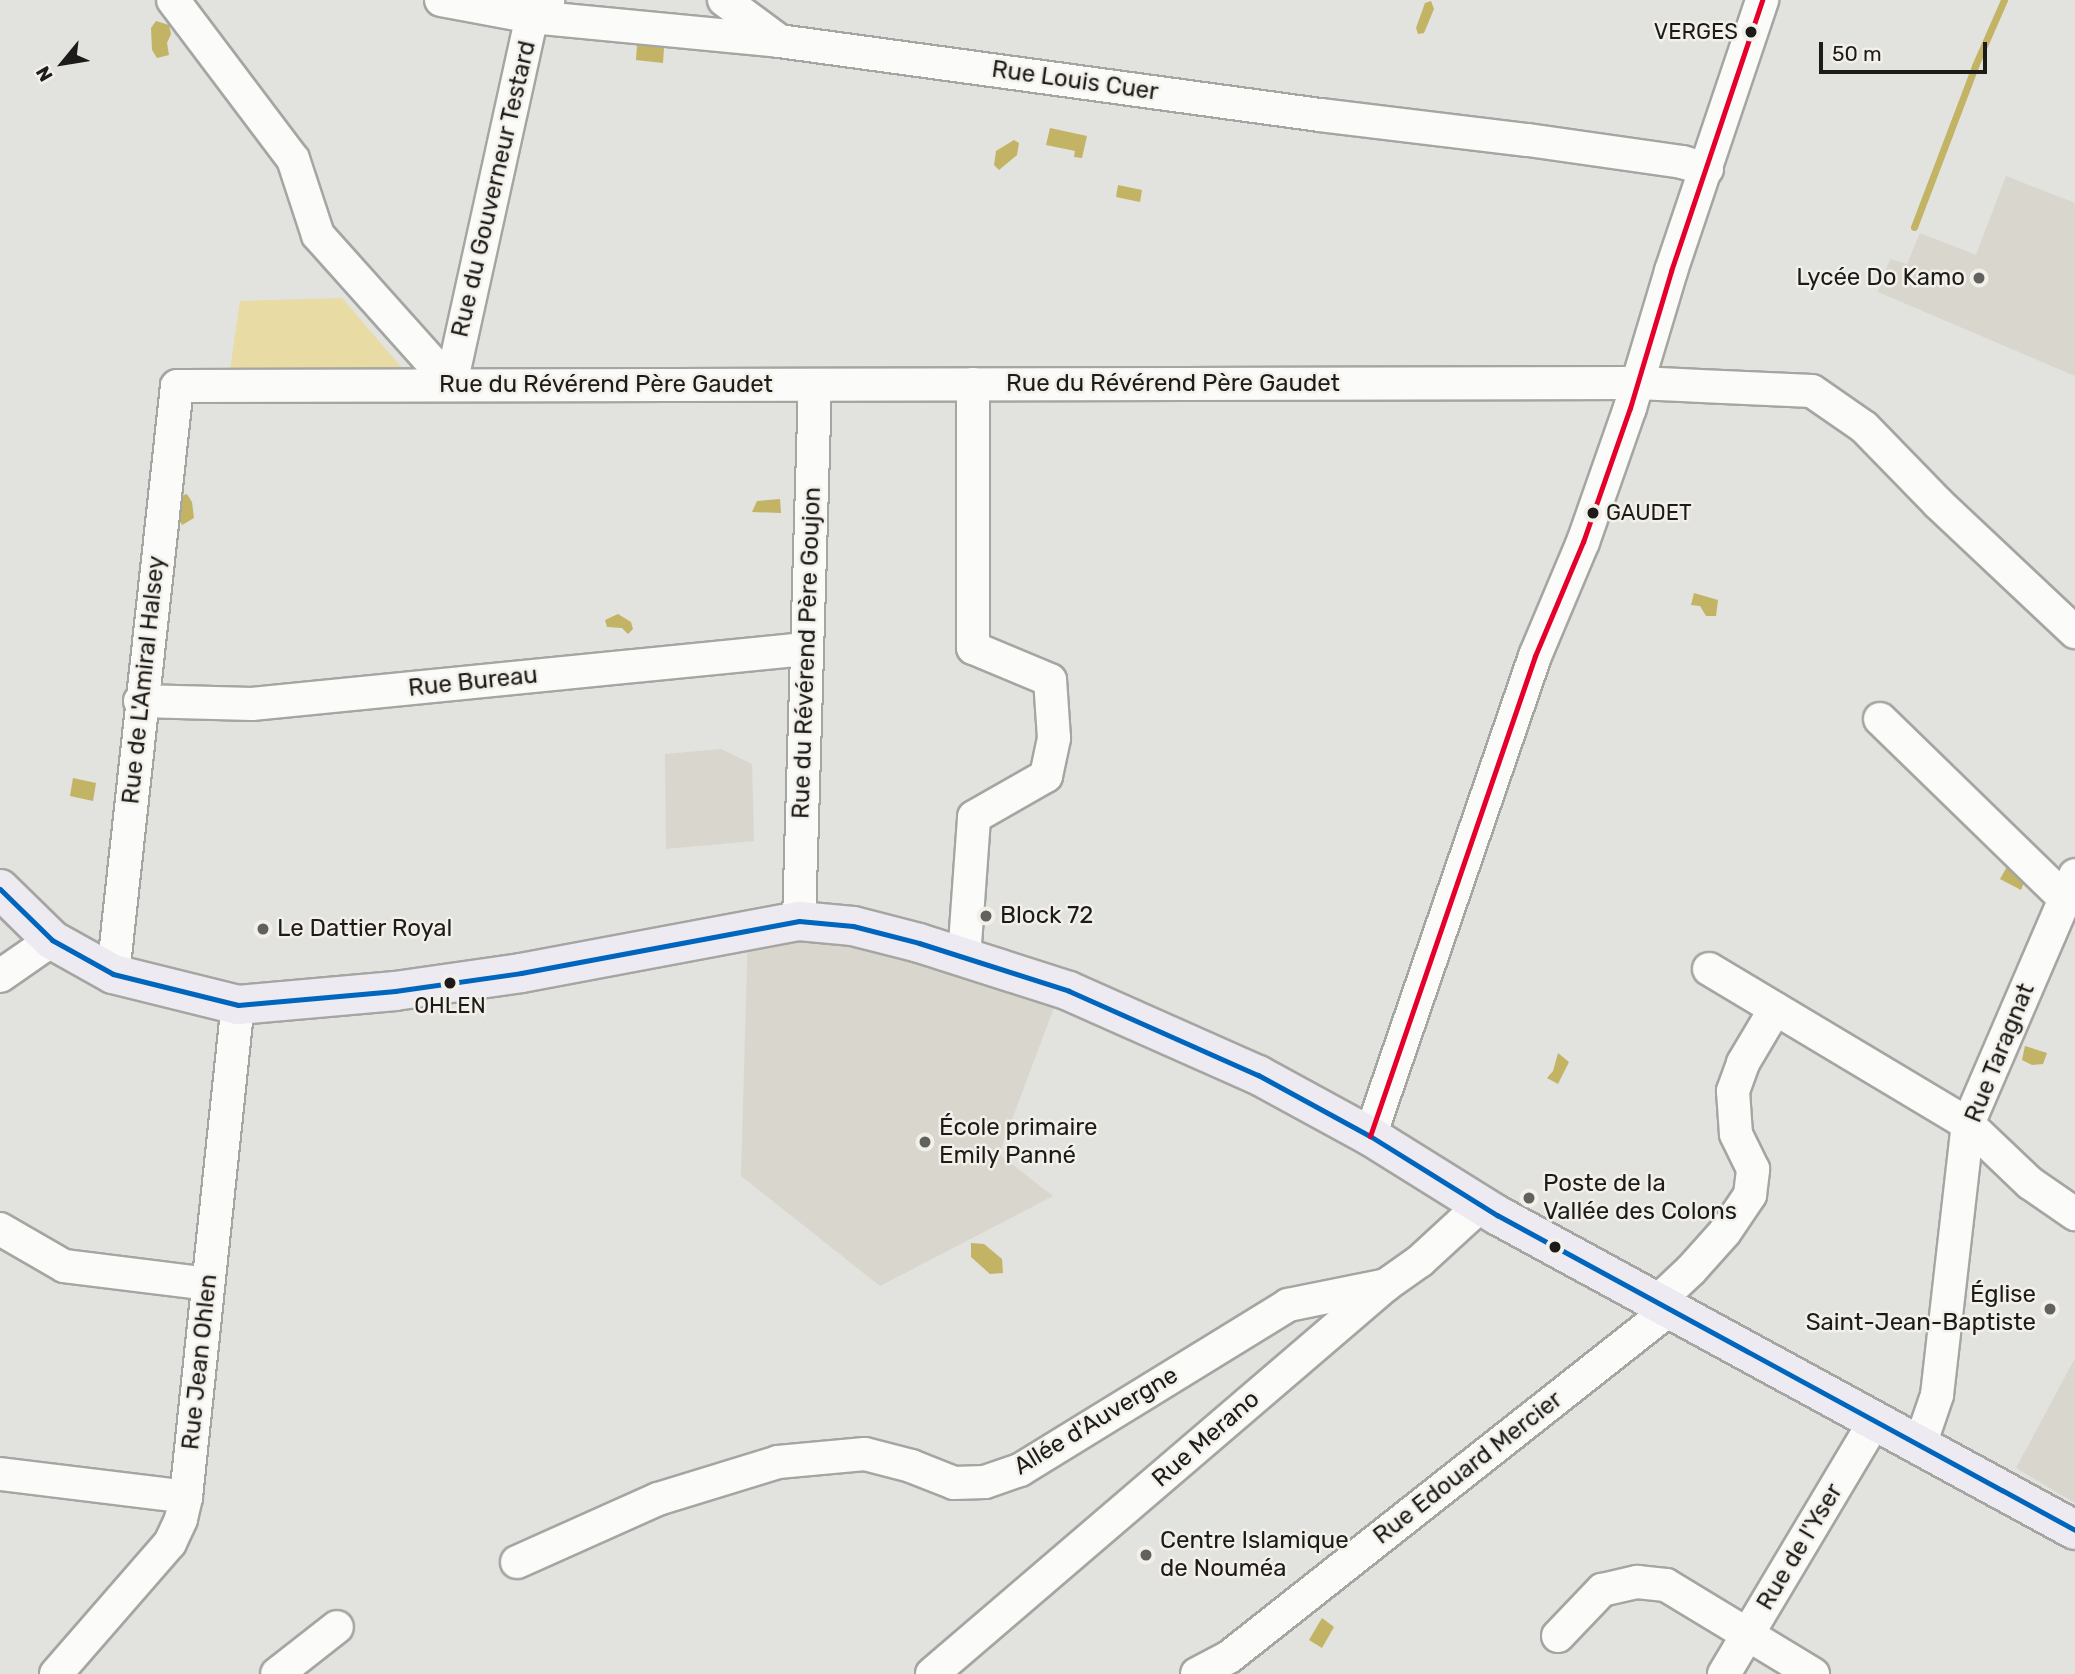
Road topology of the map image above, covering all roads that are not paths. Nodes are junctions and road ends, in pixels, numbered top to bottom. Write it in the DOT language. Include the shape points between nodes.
graph roads {
  1 [pos="173,0"];
  2 [pos="441,0"];
  3 [pos="724,0"];
  4 [pos="1762,0"];
  5 [pos="541,8"];
  6 [pos="779,41"];
  7 [pos="1707,169"];
  8 [pos="1637,383"];
  9 [pos="451,384"];
  10 [pos="973,384"];
  11 [pos="815,385"];
  12 [pos="177,386"];
  13 [pos="2075,632"];
  14 [pos="805,649"];
  15 [pos="140,701"];
  16 [pos="1880,719"];
  17 [pos="2070,887"];
  18 [pos="0,889"];
  19 [pos="799,921"];
  20 [pos="52,940"];
  21 [pos="964,958"];
  22 [pos="1709,970"];
  23 [pos="113,974"];
  24 [pos="0,976"];
  25 [pos="238,1005"];
  26 [pos="1775,1009"];
  27 [pos="1968,1124"];
  28 [pos="1370,1136"];
  29 [pos="1476,1202"];
  30 [pos="2075,1214"];
  31 [pos="0,1229"];
  32 [pos="208,1284"];
  33 [pos="1386,1285"];
  34 [pos="1663,1305"];
  35 [pos="1876,1419"];
  36 [pos="1920,1445"];
  37 [pos="0,1474"];
  38 [pos="186,1497"];
  39 [pos="2075,1530"];
  40 [pos="517,1562"];
  41 [pos="337,1627"];
  42 [pos="1558,1636"];
  43 [pos="1747,1636"];
  44 [pos="56,1674"];
  45 [pos="277,1674"];
  46 [pos="932,1674"];
  47 [pos="1197,1674"];
  48 [pos="1724,1674"];
  49 [pos="1813,1674"];
  1 -- 9 [label="street" via="293,159 318,235"];
  2 -- 5 [label="street, Rue Louis Cuer"];
  3 -- 6 [label="street"];
  4 -- 7 [label="street"];
  5 -- 6 [label="street, Rue Louis Cuer"];
  5 -- 9 [label="street, Rue du Gouverneur Testard"];
  6 -- 7 [label="street, Rue Louis Cuer" via="1528,140"];
  7 -- 8 [label="street"];
  8 -- 10 [label="street, Rue du Révérend Père Gaudet"];
  8 -- 13 [label="street, Rue du Révérend Père Gaudet" via="1812,391 1864,427"];
  8 -- 28 [label="street" via="1583,542 1535,656"];
  9 -- 11 [label="street, Rue du Révérend Père Gaudet"];
  9 -- 12 [label="street, Rue du Révérend Père Gaudet"];
  10 -- 11 [label="street, Rue du Révérend Père Gaudet"];
  10 -- 21 [label="street" via="973,648 1050,680 1054,738 1046,776 974,817"];
  11 -- 14 [label="street, Rue du Révérend Père Goujon"];
  12 -- 15 [label="street, Rue de L'Amiral Halsey"];
  14 -- 15 [label="street, Rue Bureau" via="252,704"];
  14 -- 19 [label="street, Rue du Révérend Père Goujon"];
  15 -- 23 [label="street, Rue de L'Amiral Halsey"];
  16 -- 17 [label="street"];
  17 -- 27 [label="street, Rue Taragnat"];
  18 -- 20 [label="main road"];
  19 -- 21 [label="main road" via="853,926"];
  19 -- 25 [label="main road" via="521,973 395,991"];
  20 -- 23 [label="main road"];
  20 -- 24 [label="street"];
  21 -- 28 [label="main road" via="1069,991 1168,1032"];
  22 -- 26 [label="street"];
  23 -- 25 [label="main road"];
  25 -- 32 [label="street, Rue Jean Ohlen"];
  26 -- 27 [label="street"];
  26 -- 34 [label="street, Rue Edouard Mercier" via="1743,1063 1733,1091 1736,1134 1753,1169 1751,1195"];
  27 -- 30 [label="street" via="2030,1183"];
  27 -- 36 [label="street, Rue Taragnat" via="1937,1395"];
  28 -- 29 [label="main road"];
  29 -- 33 [label="street, Rue Merano" via="1469,1216"];
  29 -- 34 [label="main road"];
  31 -- 32 [label="street" via="64,1266"];
  32 -- 38 [label="street, Rue Jean Ohlen"];
  33 -- 40 [label="street, Allée d'Auvergne" via="1288,1305 1020,1470 985,1482 954,1483 865,1454 778,1462 658,1499"];
  33 -- 46 [label="street, Rue Merano"];
  34 -- 35 [label="main road"];
  34 -- 47 [label="street, Rue Edouard Mercier" via="1229,1657"];
  35 -- 36 [label="main road"];
  35 -- 43 [label="street, Rue de l'Yser"];
  36 -- 39 [label="main road"];
  37 -- 38 [label="street"];
  38 -- 44 [label="street, Rue Jean Ohlen" via="170,1543"];
  41 -- 45 [label="street"];
  42 -- 43 [label="street" via="1602,1590 1637,1582 1667,1585"];
  43 -- 48 [label="street, Rue de l'Yser"];
  43 -- 49 [label="street"];
}
